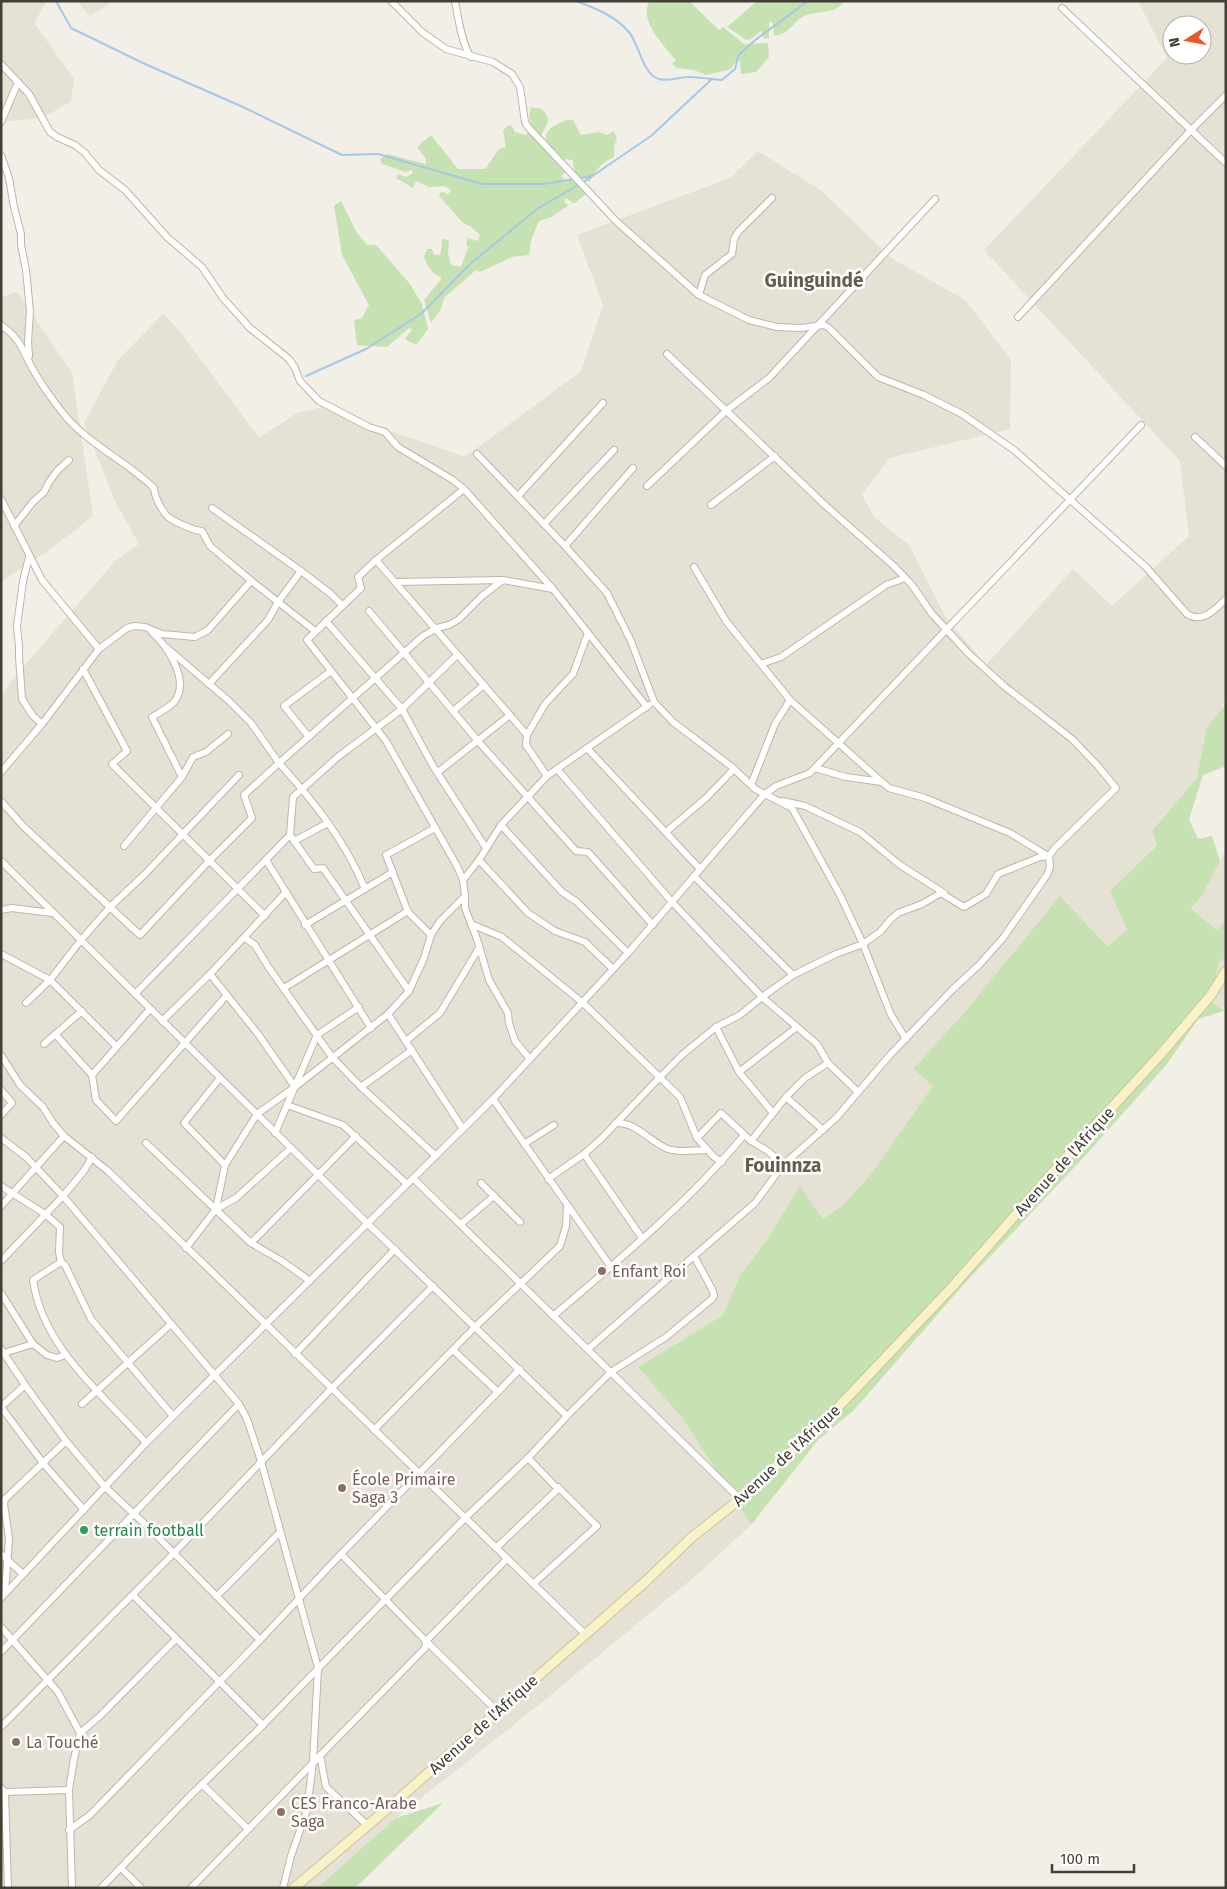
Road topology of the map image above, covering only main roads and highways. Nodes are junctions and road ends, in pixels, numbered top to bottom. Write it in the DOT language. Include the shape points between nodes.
graph roads {
  1 [pos="1226,971"];
  2 [pos="294,1888"];
  1 -- 2 [label="main road, Avenue de l'Afrique" via="1185,1026 953,1286 825,1421"];
}
